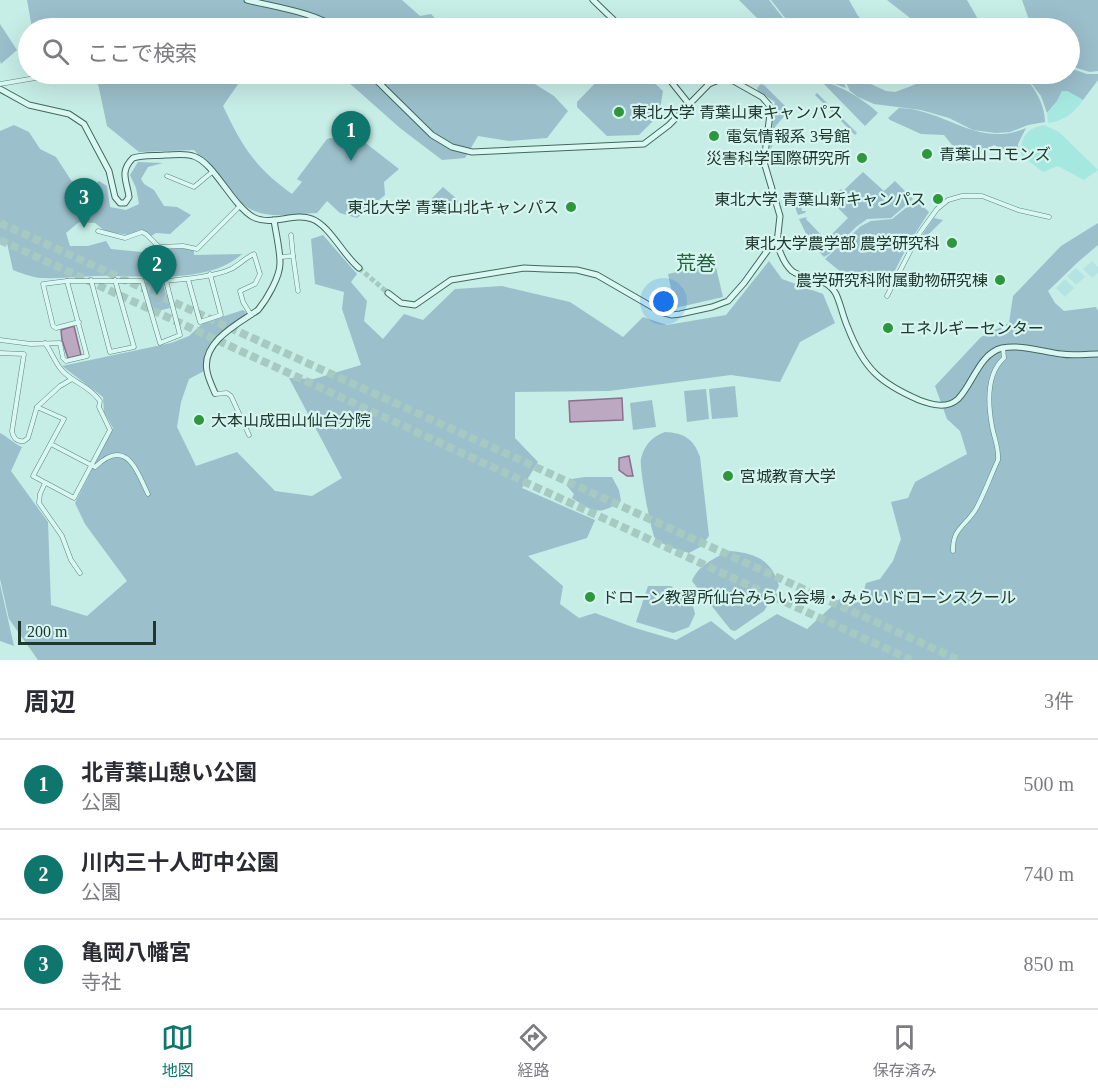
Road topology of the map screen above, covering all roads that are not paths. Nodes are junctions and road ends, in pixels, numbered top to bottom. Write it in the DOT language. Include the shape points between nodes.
graph roads {
  1 [pos="247,0"];
  2 [pos="593,0"];
  3 [pos="316,18"];
  4 [pos="612,18"];
  5 [pos="18,81"];
  6 [pos="0,84"];
  7 [pos="380,84"];
  8 [pos="673,84"];
  9 [pos="709,84"];
  10 [pos="740,84"];
  11 [pos="0,89"];
  12 [pos="689,104"];
  13 [pos="212,172"];
  14 [pos="167,176"];
  15 [pos="240,206"];
  16 [pos="1048,217"];
  17 [pos="274,220"];
  18 [pos="98,231"];
  19 [pos="291,235"];
  20 [pos="777,243"];
  21 [pos="293,256"];
  22 [pos="279,257"];
  23 [pos="359,268"];
  24 [pos="210,274"];
  25 [pos="188,279"];
  26 [pos="91,280"];
  27 [pos="115,280"];
  28 [pos="67,281"];
  29 [pos="298,291"];
  30 [pos="388,293"];
  31 [pos="887,296"];
  32 [pos="251,315"];
  33 [pos="79,322"];
  34 [pos="0,340"];
  35 [pos="45,343"];
  36 [pos="1003,348"];
  37 [pos="0,353"];
  38 [pos="1098,354"];
  39 [pos="72,379"];
  40 [pos="214,393"];
  41 [pos="37,407"];
  42 [pos="249,435"];
  43 [pos="51,444"];
  44 [pos="92,465"];
  45 [pos="45,483"];
  46 [pos="148,494"];
  47 [pos="953,551"];
  48 [pos="81,573"];
  1 -- 3 [label="street"];
  2 -- 4 [label="street"];
  5 -- 6 [label="street"];
  7 -- 12 [label="street" via="432,135 452,147 472,152 638,146 657,136"];
  8 -- 12 [label="street"];
  9 -- 12 [label="street"];
  10 -- 20 [label="street" via="766,101 770,114 764,162 780,216"];
  11 -- 13 [label="street" via="29,105 69,114 84,124 109,171 115,197 120,202 129,197 124,171 138,157 194,156"];
  13 -- 14 [label="street" via="194,188"];
  13 -- 15 [label="street"];
  15 -- 17 [label="street" via="256,219"];
  15 -- 18 [label="street" via="197,249 159,247 142,232 124,238"];
  16 -- 31 [label="street" via="982,196 962,195 948,200 919,234"];
  17 -- 22 [label="street"];
  17 -- 23 [label="street" via="315,220"];
  19 -- 21 [label="street"];
  20 -- 30 [label="street" via="728,301 680,314 661,312 597,275 577,270 524,268 451,280 415,304 401,303"];
  20 -- 36 [label="street" via="792,270 833,289 855,343 874,375 910,396 938,406 951,404 983,362"];
  21 -- 22 [label="street"];
  21 -- 29 [label="street"];
  22 -- 32 [label="street" via="279,271 267,296"];
  24 -- 25 [label="street"];
  24 -- 25 [label="street" via="221,315 200,322"];
  24 -- 32 [label="street" via="234,268 254,254 260,274 255,284 240,291"];
  25 -- 27 [label="street" via="166,281 180,335 160,343 142,281"];
  26 -- 27 [label="street"];
  26 -- 27 [label="street" via="110,352 134,347"];
  26 -- 28 [label="street"];
  28 -- 33 [label="street"];
  28 -- 33 [label="street" via="43,284 53,326"];
  32 -- 40 [label="street" via="212,345 207,370"];
  33 -- 35 [label="street" via="87,356 66,361 60,343"];
  34 -- 35 [label="street"];
  35 -- 39 [label="street" via="59,368"];
  36 -- 38 [label="street" via="1065,355"];
  36 -- 47 [label="street" via="1004,358 993,369 990,403 998,460 976,510 956,532"];
  37 -- 41 [label="street" via="24,354 12,431 16,440 27,440"];
  39 -- 41 [label="street"];
  39 -- 44 [label="street" via="100,401 110,430"];
  40 -- 42 [label="street" via="231,396"];
  41 -- 43 [label="street" via="64,419"];
  43 -- 44 [label="street"];
  43 -- 45 [label="street" via="33,476"];
  44 -- 45 [label="street" via="74,498"];
  44 -- 46 [label="street" via="95,467 110,456 127,457"];
  45 -- 48 [label="street" via="39,503"];
}
